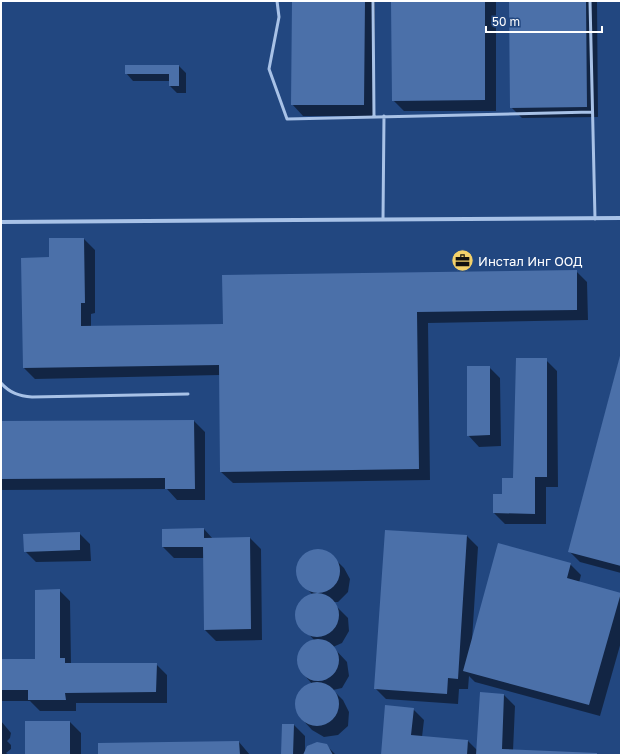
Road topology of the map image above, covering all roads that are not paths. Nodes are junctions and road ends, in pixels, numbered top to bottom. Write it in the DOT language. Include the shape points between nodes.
graph roads {
  1 [pos="277,1"];
  2 [pos="373,1"];
  3 [pos="590,1"];
  4 [pos="592,112"];
  5 [pos="374,116"];
  6 [pos="384,116"];
  7 [pos="621,218"];
  8 [pos="384,219"];
  9 [pos="595,219"];
  10 [pos="1,222"];
  11 [pos="1,383"];
  12 [pos="188,394"];
  1 -- 5 [label="lane" via="279,17 269,69 287,119"];
  2 -- 5 [label="lane"];
  3 -- 4 [label="lane"];
  4 -- 6 [label="lane"];
  4 -- 9 [label="lane"];
  5 -- 6 [label="lane"];
  6 -- 8 [label="lane"];
  7 -- 9 [label="street"];
  8 -- 9 [label="street"];
  8 -- 10 [label="street"];
  11 -- 12 [label="lane" via="10,392 32,397"];
}
